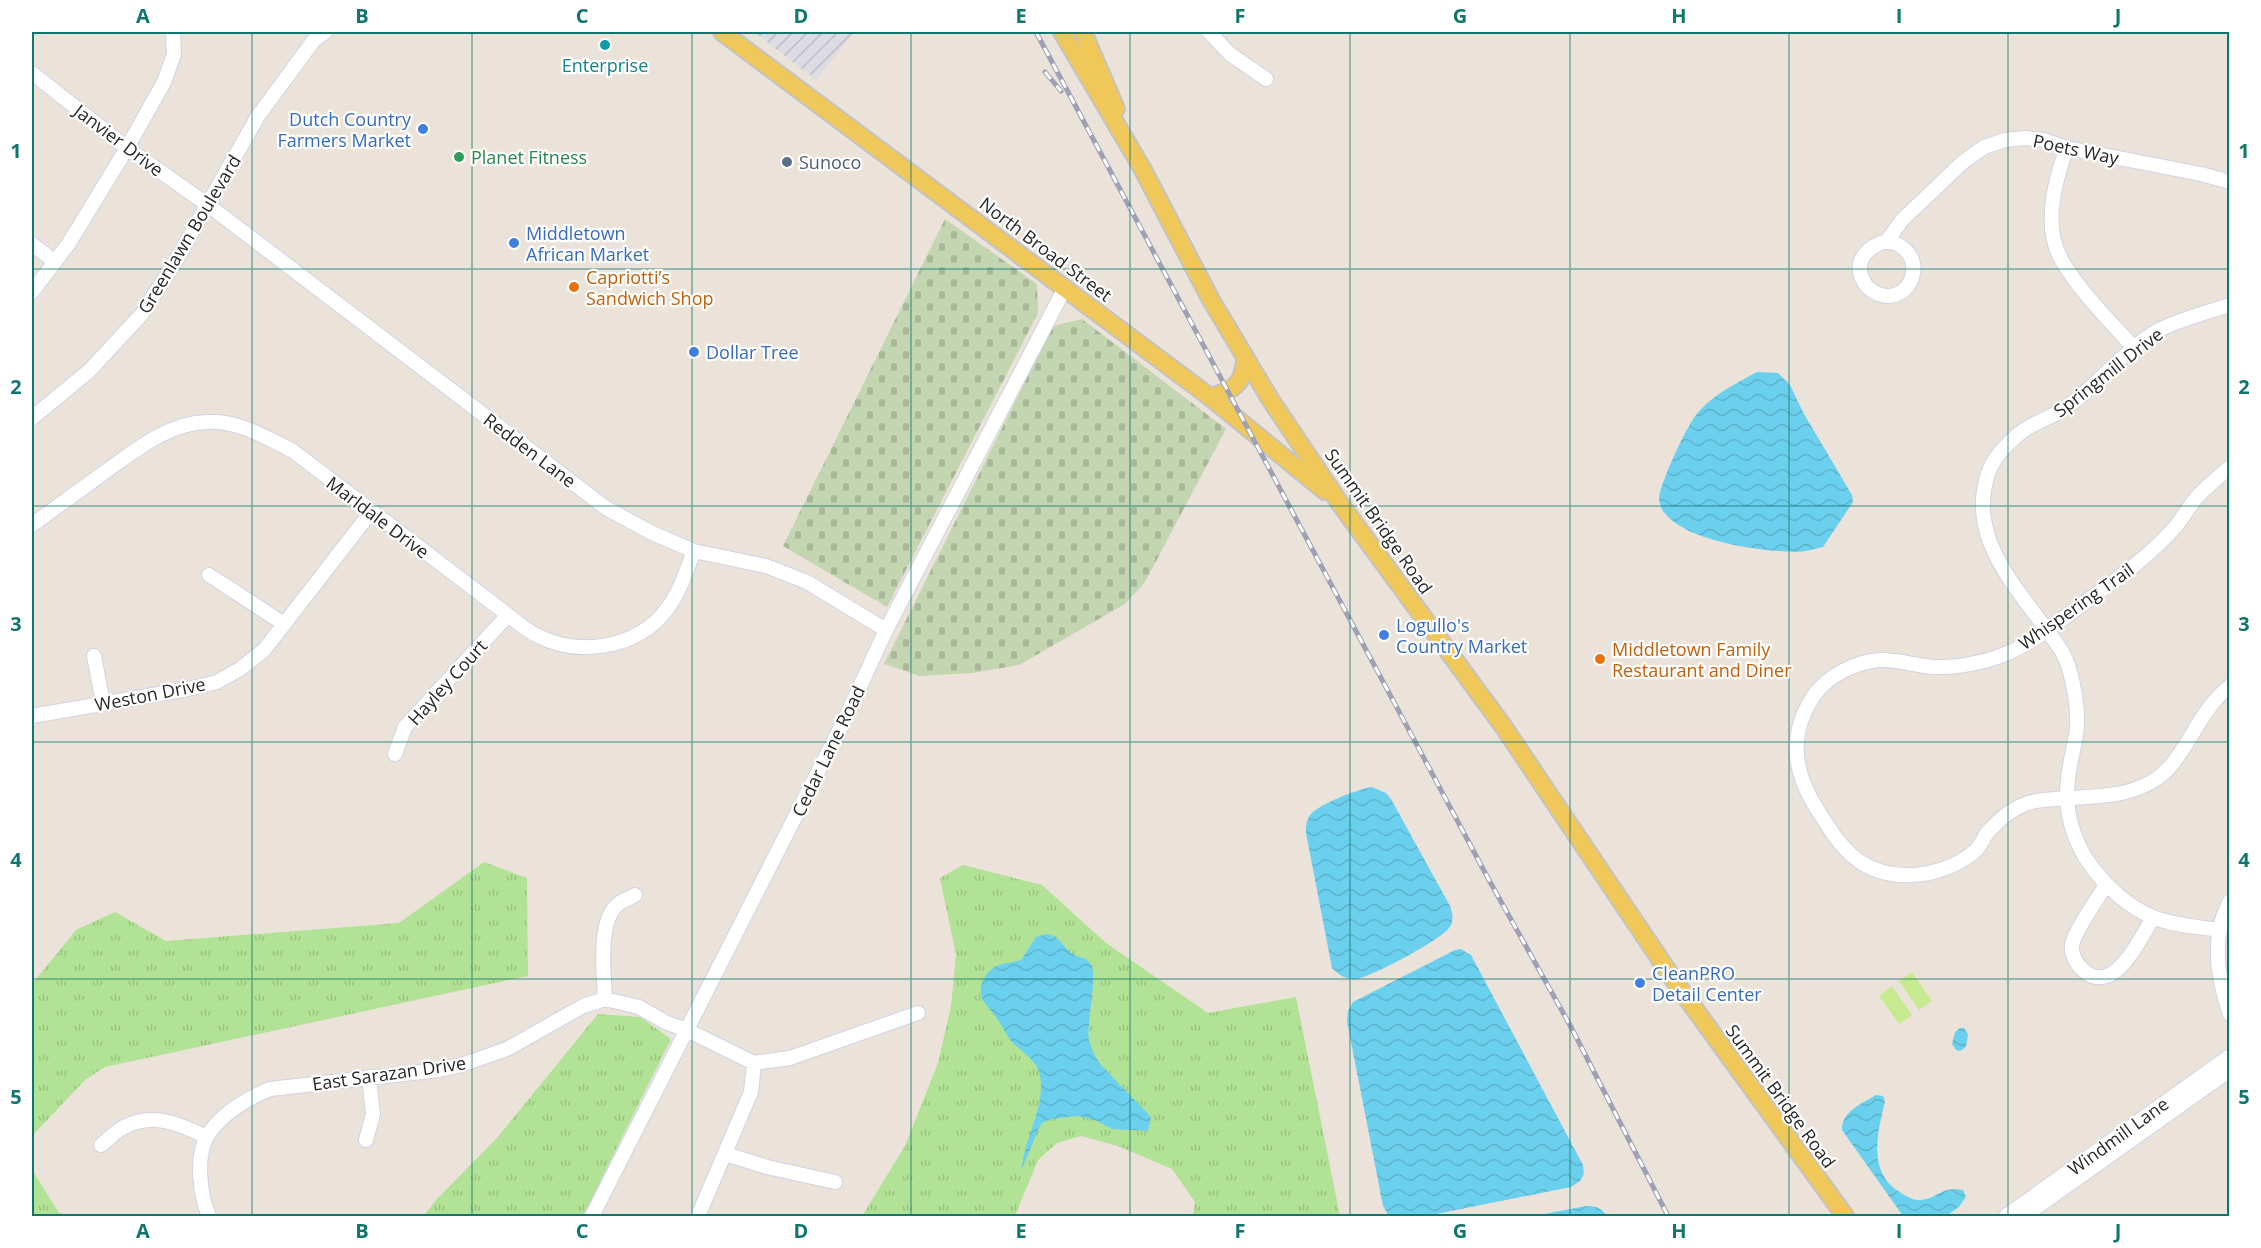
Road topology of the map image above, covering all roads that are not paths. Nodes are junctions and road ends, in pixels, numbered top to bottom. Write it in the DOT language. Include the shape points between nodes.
graph roads {
  1 [pos="173,32"];
  2 [pos="325,32"];
  3 [pos="722,32"];
  4 [pos="1062,32"];
  5 [pos="1083,32"];
  6 [pos="1209,32"];
  7 [pos="32,73"];
  8 [pos="1266,79"];
  9 [pos="127,148"];
  10 [pos="2067,148"];
  11 [pos="1142,168"];
  12 [pos="2229,182"];
  13 [pos="208,205"];
  14 [pos="1887,241"];
  15 [pos="32,244"];
  16 [pos="54,261"];
  17 [pos="1065,288"];
  18 [pos="32,292"];
  19 [pos="2229,305"];
  20 [pos="2134,348"];
  21 [pos="1245,359"];
  22 [pos="1258,379"];
  23 [pos="1215,401"];
  24 [pos="32,418"];
  25 [pos="2229,467"];
  26 [pos="1341,506"];
  27 [pos="371,512"];
  28 [pos="32,525"];
  29 [pos="694,551"];
  30 [pos="209,575"];
  31 [pos="508,615"];
  32 [pos="284,624"];
  33 [pos="886,630"];
  34 [pos="2047,630"];
  35 [pos="94,656"];
  36 [pos="2229,686"];
  37 [pos="103,703"];
  38 [pos="32,716"];
  39 [pos="395,754"];
  40 [pos="2068,798"];
  41 [pos="2106,885"];
  42 [pos="635,895"];
  43 [pos="2229,901"];
  44 [pos="2153,918"];
  45 [pos="2219,930"];
  46 [pos="605,999"];
  47 [pos="918,1013"];
  48 [pos="2229,1014"];
  49 [pos="687,1030"];
  50 [pos="2229,1056"];
  51 [pos="754,1064"];
  52 [pos="2229,1070"];
  53 [pos="369,1077"];
  54 [pos="206,1137"];
  55 [pos="366,1140"];
  56 [pos="101,1145"];
  57 [pos="726,1155"];
  58 [pos="835,1182"];
  59 [pos="209,1216"];
  60 [pos="592,1216"];
  61 [pos="698,1216"];
  62 [pos="1845,1216"];
  63 [pos="2006,1216"];
  64 [pos="2025,1216"];
  1 -- 9 [label="street" via="174,54 164,82"];
  2 -- 13 [label="street, Greenlawn Boulevard" via="258,116"];
  3 -- 17 [label="main road, North Broad Street"];
  4 -- 11 [label="main road, Summit Bridge Road"];
  5 -- 11 [label="main road"];
  6 -- 8 [label="street" via="1230,54"];
  7 -- 9 [label="street, Janvier Drive"];
  9 -- 13 [label="street, Janvier Drive"];
  9 -- 16 [label="street"];
  10 -- 12 [label="street, Poets Way"];
  10 -- 14 [label="street, Poets Way" via="2025,138 1984,147 1902,220"];
  10 -- 20 [label="street" via="2052,207 2053,233 2060,258"];
  11 -- 21 [label="main road, Summit Bridge Road"];
  13 -- 24 [label="street, Greenlawn Boulevard" via="157,292 125,335"];
  13 -- 29 [label="street, Redden Lane" via="606,508"];
  15 -- 16 [label="street"];
  16 -- 18 [label="street"];
  17 -- 23 [label="main road, North Broad Street"];
  17 -- 33 [label="street, Cedar Lane Road"];
  19 -- 20 [label="street, Springmill Drive" via="2168,326"];
  20 -- 34 [label="street, Springmill Drive" via="2070,405 2009,443 1990,468 1983,488 1984,525 1989,543"];
  21 -- 22 [label="main road, Summit Bridge Road"];
  21 -- 23 [label="main road" via="1244,372 1237,384"];
  22 -- 23 [label="main road" via="1241,394"];
  22 -- 26 [label="main road, Summit Bridge Road"];
  23 -- 26 [label="main road, North Broad Street"];
  25 -- 34 [label="street, Whispering Trail" via="2131,570"];
  26 -- 62 [label="main road, Summit Bridge Road" via="1503,726 1678,986"];
  27 -- 28 [label="street, Marldale Drive" via="293,451 262,435 208,422 179,426 147,442"];
  27 -- 31 [label="street, Marldale Drive"];
  27 -- 32 [label="street, Weston Drive"];
  29 -- 31 [label="street, Marldale Drive" via="666,611 644,632 615,644 587,647 559,643 538,636"];
  29 -- 33 [label="street, Redden Lane" via="766,566 807,582"];
  30 -- 32 [label="street"];
  31 -- 39 [label="street, Hayley Court" via="405,727"];
  32 -- 37 [label="street, Weston Drive" via="264,650 217,682"];
  33 -- 49 [label="street, Cedar Lane Road"];
  34 -- 40 [label="street, Springmill Drive" via="2068,666 2075,706 2077,725 2067,780"];
  34 -- 40 [label="street, Whispering Trail" via="2002,656 1975,662 1942,668 1881,660 1836,674 1817,692 1805,712 1796,739 1797,768 1807,793 1842,846 1862,863 1910,875 1953,867 2022,805"];
  35 -- 37 [label="street"];
  36 -- 40 [label="street, Whispering Trail" via="2203,715 2169,768 2156,779 2123,793"];
  37 -- 38 [label="street, Weston Drive"];
  40 -- 41 [label="street, Springmill Drive" via="2078,844"];
  41 -- 44 [label="street, Springmill Drive"];
  41 -- 44 [label="street" via="2072,944 2075,961 2088,974 2094,977 2117,971"];
  42 -- 46 [label="street" via="617,905 607,924 602,948"];
  43 -- 45 [label="street"];
  44 -- 45 [label="street, Springmill Drive"];
  45 -- 48 [label="street" via="2221,990"];
  46 -- 49 [label="street" via="639,1007"];
  46 -- 53 [label="street, East Sarazan Drive" via="583,1006 482,1059 439,1070"];
  47 -- 51 [label="street" via="790,1058"];
  49 -- 51 [label="street"];
  49 -- 60 [label="street, Cedar Lane Road"];
  50 -- 63 [label="street, Windmill Lane"];
  51 -- 57 [label="street" via="751,1092"];
  52 -- 64 [label="street, Windmill Lane"];
  53 -- 54 [label="street, East Sarazan Drive" via="270,1089 231,1110"];
  53 -- 55 [label="street" via="373,1114"];
  54 -- 56 [label="street" via="160,1119 125,1126"];
  54 -- 59 [label="street" via="200,1170"];
  57 -- 58 [label="street"];
  57 -- 61 [label="street"];
}
